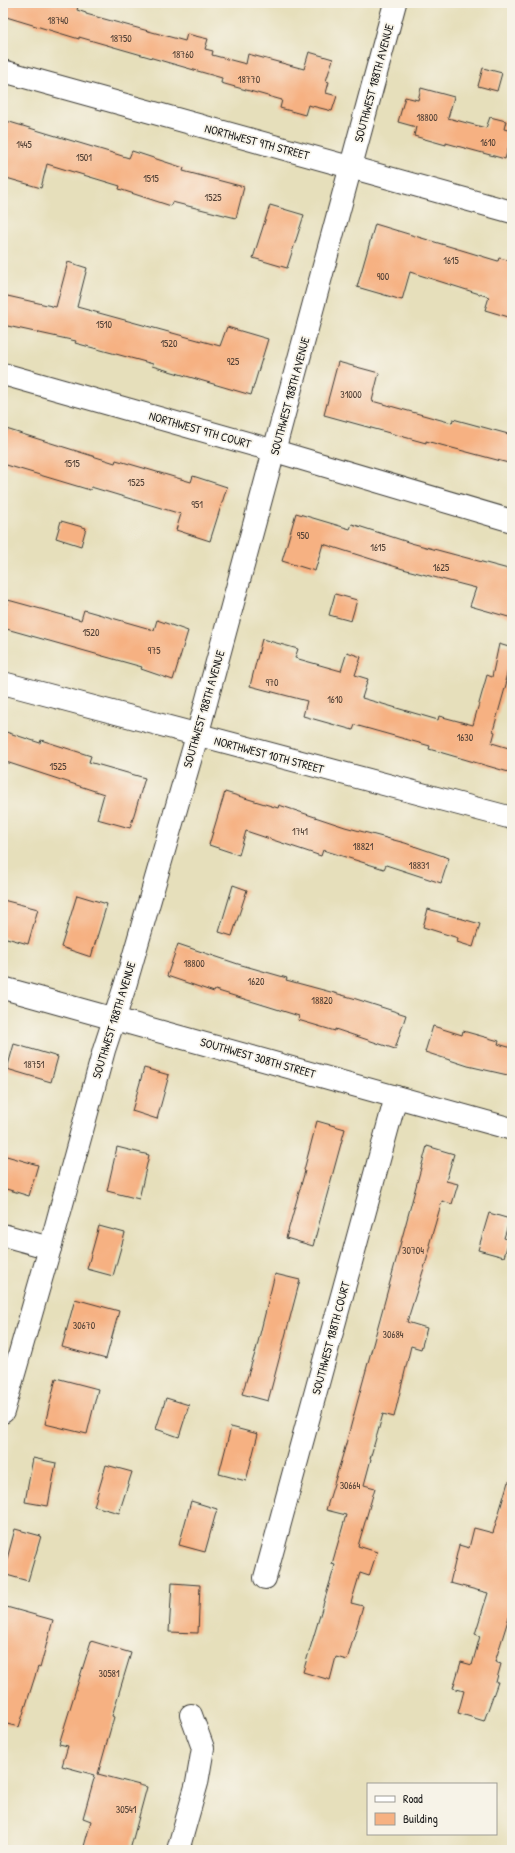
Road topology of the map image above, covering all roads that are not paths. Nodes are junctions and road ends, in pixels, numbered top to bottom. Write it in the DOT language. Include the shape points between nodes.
graph roads {
  1 [pos="395,3"];
  2 [pos="3,71"];
  3 [pos="351,168"];
  4 [pos="512,212"];
  5 [pos="3,374"];
  6 [pos="275,451"];
  7 [pos="512,521"];
  8 [pos="3,683"];
  9 [pos="197,736"];
  10 [pos="512,818"];
  11 [pos="3,988"];
  12 [pos="114,1018"];
  13 [pos="396,1097"];
  14 [pos="512,1129"];
  15 [pos="3,1235"];
  16 [pos="50,1248"];
  17 [pos="3,1412"];
  18 [pos="265,1578"];
  19 [pos="192,1715"];
  20 [pos="178,1850"];
  1 -- 3 [label="street, SOUTHWEST 188TH AVENUE"];
  2 -- 3 [label="street, NORTHWEST 9TH STREET"];
  3 -- 4 [label="street, NORTHWEST 9TH STREET"];
  3 -- 6 [label="street, SOUTHWEST 188TH AVENUE"];
  5 -- 6 [label="street, NORTHWEST 9TH COURT"];
  6 -- 7 [label="street, NORTHWEST 9TH COURT"];
  6 -- 9 [label="street, SOUTHWEST 188TH AVENUE"];
  8 -- 9 [label="street, NORTHWEST 10TH STREET"];
  9 -- 10 [label="street, NORTHWEST 10TH STREET"];
  9 -- 12 [label="street, SOUTHWEST 188TH AVENUE"];
  11 -- 12 [label="street, SOUTHWEST 308TH STREET"];
  12 -- 13 [label="street, SOUTHWEST 308TH STREET"];
  12 -- 16 [label="street, SOUTHWEST 188TH AVENUE"];
  13 -- 14 [label="street, SOUTHWEST 308TH STREET"];
  13 -- 18 [label="street, SOUTHWEST 188TH COURT"];
  15 -- 16 [label="street"];
  16 -- 17 [label="street, SOUTHWEST 188TH AVENUE"];
  19 -- 20 [label="street" via="202,1748 197,1783"];
}
